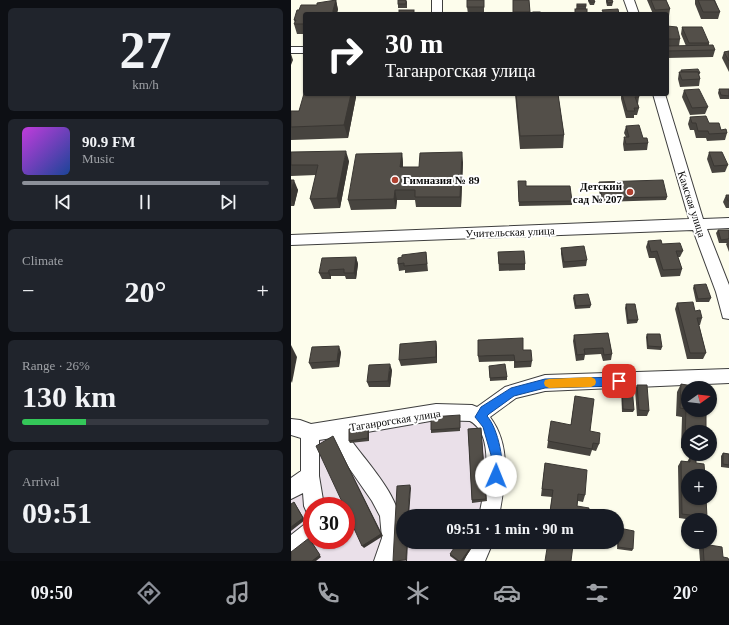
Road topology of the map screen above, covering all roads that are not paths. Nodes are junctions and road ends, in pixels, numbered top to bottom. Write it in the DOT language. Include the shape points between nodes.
graph roads {
  1 [pos="437,0"];
  2 [pos="629,0"];
  3 [pos="437,12"];
  4 [pos="633,12"];
  5 [pos="291,50"];
  6 [pos="303,50"];
  7 [pos="660,96"];
  8 [pos="729,223"];
  9 [pos="698,224"];
  10 [pos="291,240"];
  11 [pos="729,313"];
  12 [pos="729,376"];
  13 [pos="480,417"];
  14 [pos="291,427"];
  15 [pos="340,429"];
  16 [pos="310,433"];
  17 [pos="310,476"];
  18 [pos="291,490"];
  19 [pos="313,497"];
  20 [pos="491,509"];
  21 [pos="303,538"];
  22 [pos="291,547"];
  23 [pos="480,549"];
  24 [pos="384,561"];
  25 [pos="474,561"];
  1 -- 3 [label="street"];
  2 -- 4 [label="street"];
  5 -- 6 [label="street"];
  7 -- 9 [label="street, Камская улица"];
  8 -- 9 [label="street, Учительская улица"];
  9 -- 10 [label="street, Учительская улица"];
  9 -- 11 [label="street, Камская улица" via="724,292"];
  12 -- 13 [label="street" via="545,383 511,392 485,410"];
  13 -- 15 [label="street, Таганрогская улица" via="472,413 436,412"];
  13 -- 20 [label="street" via="487,424 496,455 496,487"];
  14 -- 16 [label="street, Таганрогская улица"];
  15 -- 16 [label="street, Таганрогская улица"];
  15 -- 24 [label="street" via="343,443 390,514 392,538"];
  16 -- 17 [label="street"];
  17 -- 18 [label="street"];
  17 -- 19 [label="street"];
  21 -- 22 [label="street"];
  23 -- 25 [label="street"];
}
